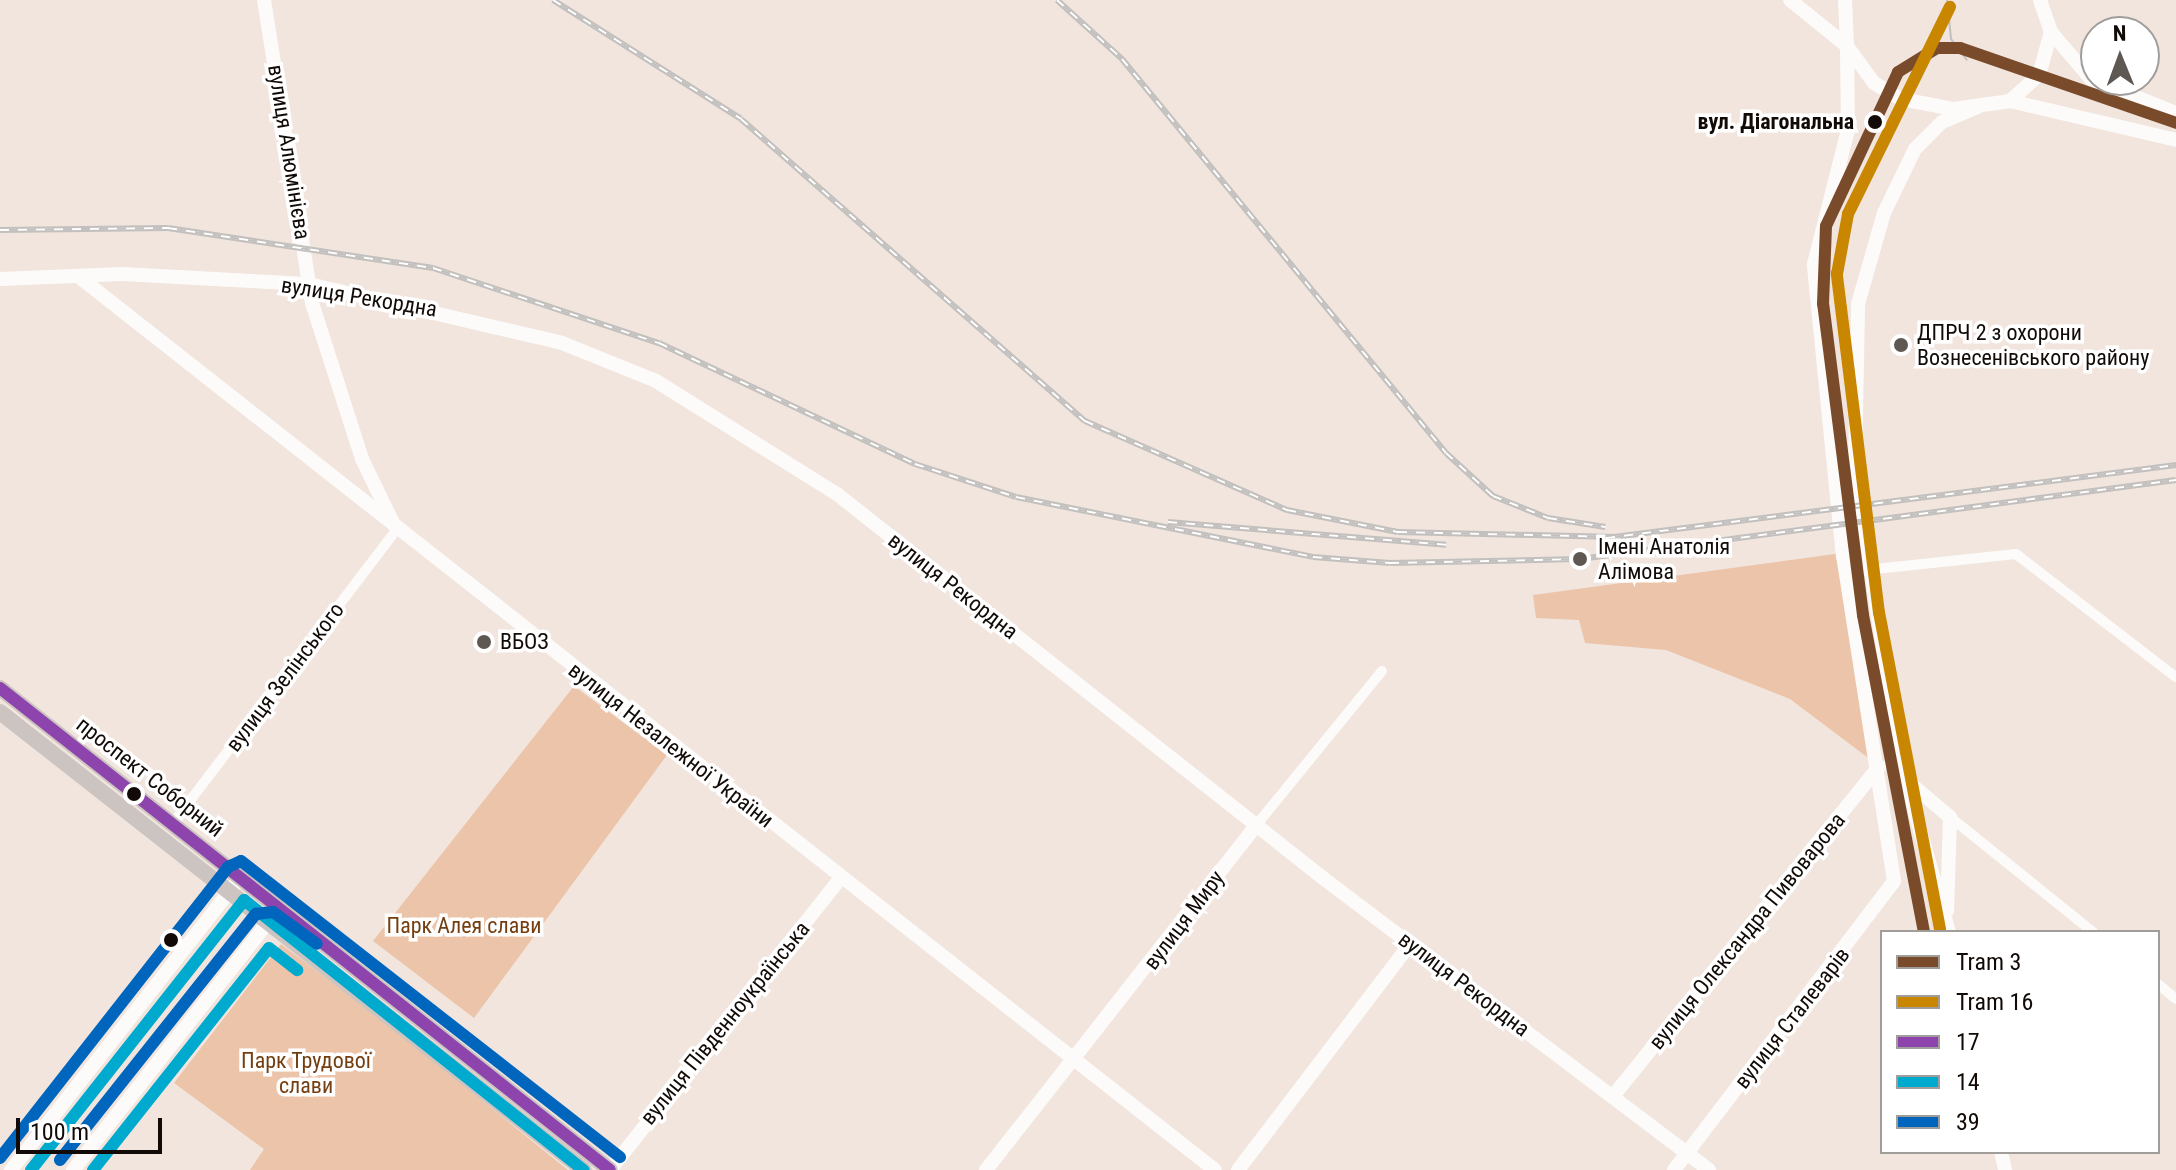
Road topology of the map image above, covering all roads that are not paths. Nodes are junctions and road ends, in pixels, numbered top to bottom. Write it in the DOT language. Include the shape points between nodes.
graph roads {
  1 [pos="264,0"];
  2 [pos="1790,0"];
  3 [pos="1845,0"];
  4 [pos="2040,0"];
  5 [pos="2051,32"];
  6 [pos="1847,46"];
  7 [pos="2010,101"];
  8 [pos="1978,107"];
  9 [pos="2176,113"];
  10 [pos="2176,140"];
  11 [pos="78,276"];
  12 [pos="0,279"];
  13 [pos="309,284"];
  14 [pos="396,530"];
  15 [pos="1866,570"];
  16 [pos="1382,671"];
  17 [pos="2176,677"];
  18 [pos="0,688"];
  19 [pos="0,712"];
  20 [pos="1900,760"];
  21 [pos="1879,766"];
  22 [pos="1905,779"];
  23 [pos="1950,817"];
  24 [pos="173,823"];
  25 [pos="1258,823"];
  26 [pos="241,877"];
  27 [pos="841,877"];
  28 [pos="228,894"];
  29 [pos="280,907"];
  30 [pos="266,926"];
  31 [pos="1948,926"];
  32 [pos="2091,930"];
  33 [pos="1410,944"];
  34 [pos="2160,986"];
  35 [pos="2176,999"];
  36 [pos="1074,1059"];
  37 [pos="1614,1095"];
  38 [pos="1686,1154"];
  39 [pos="11,1170"];
  40 [pos="73,1170"];
  41 [pos="584,1170"];
  42 [pos="610,1170"];
  43 [pos="986,1170"];
  44 [pos="1215,1170"];
  45 [pos="1238,1170"];
  46 [pos="1674,1170"];
  47 [pos="1709,1170"];
  1 -- 13 [label="street, вулиця Алюмінієва"];
  2 -- 6 [label="street"];
  3 -- 6 [label="street, вулиця Сталеварів"];
  4 -- 5 [label="street"];
  5 -- 7 [label="street" via="2039,75"];
  5 -- 9 [label="street" via="2091,79"];
  6 -- 8 [label="street" via="1874,83 1901,99"];
  6 -- 21 [label="street, вулиця Сталеварів" via="1848,130 1814,243 1843,557"];
  7 -- 8 [label="street"];
  7 -- 10 [label="street"];
  8 -- 15 [label="street" via="1942,122 1915,149 1884,213 1858,304 1855,466"];
  11 -- 12 [label="street"];
  11 -- 13 [label="street, вулиця Рекордна"];
  11 -- 14 [label="street, вулиця Незалежної України"];
  13 -- 14 [label="street, вулиця Алюмінієва" via="362,459"];
  13 -- 25 [label="street, вулиця Рекордна" via="562,343 720,415 837,494"];
  14 -- 24 [label="street, вулиця Зелінського"];
  14 -- 27 [label="street, вулиця Незалежної України"];
  15 -- 17 [label="street" via="2016,554"];
  15 -- 20 [label="street"];
  16 -- 25 [label="street, вулиця Миру"];
  18 -- 24 [label="main road, проспект Соборний"];
  19 -- 28 [label="main road, проспект Соборний"];
  20 -- 21 [label="street"];
  20 -- 22 [label="street"];
  21 -- 37 [label="street, вулиця Олександра Пивоварова"];
  21 -- 38 [label="street, вулиця Сталеварів" via="1894,881"];
  22 -- 23 [label="street"];
  22 -- 31 [label="street"];
  23 -- 31 [label="street"];
  23 -- 32 [label="street"];
  24 -- 26 [label="main road, проспект Соборний"];
  25 -- 33 [label="street, вулиця Рекордна"];
  25 -- 36 [label="street, вулиця Миру"];
  26 -- 28 [label="street"];
  26 -- 29 [label="main road, проспект Соборний"];
  27 -- 36 [label="street, вулиця Незалежної України"];
  27 -- 42 [label="street, вулиця Південноукраїнська"];
  28 -- 30 [label="main road, проспект Соборний"];
  28 -- 39 [label="street"];
  29 -- 30 [label="street"];
  29 -- 42 [label="main road, проспект Соборний"];
  30 -- 40 [label="street"];
  30 -- 41 [label="main road, проспект Соборний"];
  33 -- 37 [label="street, вулиця Рекордна"];
  33 -- 45 [label="street"];
  34 -- 35 [label="street"];
  36 -- 43 [label="street, вулиця Миру"];
  36 -- 44 [label="street, вулиця Незалежної України"];
  37 -- 38 [label="street, вулиця Рекордна"];
  38 -- 46 [label="street, вулиця Сталеварів"];
  38 -- 47 [label="street, вулиця Рекордна"];
}
